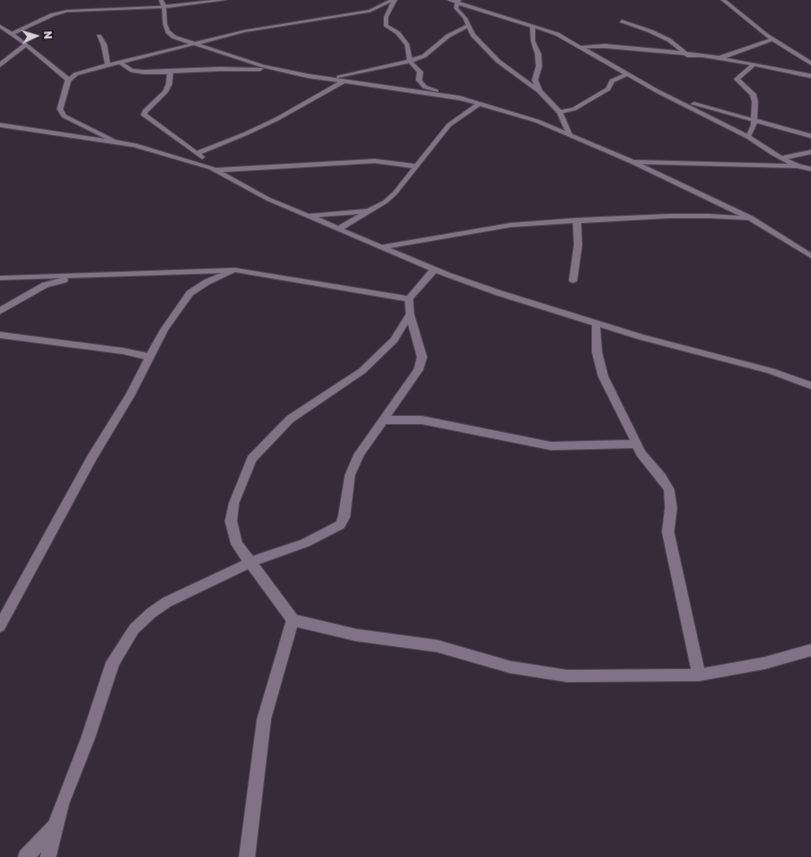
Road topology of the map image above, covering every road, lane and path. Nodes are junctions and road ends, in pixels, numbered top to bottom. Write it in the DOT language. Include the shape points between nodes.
graph roads {
  1 [pos="161,0"];
  2 [pos="224,0"];
  3 [pos="394,0"];
  4 [pos="449,0"];
  5 [pos="723,0"];
  6 [pos="458,1"];
  7 [pos="164,7"];
  8 [pos="622,21"];
  9 [pos="0,26"];
  10 [pos="468,26"];
  11 [pos="532,26"];
  12 [pos="11,34"];
  13 [pos="99,36"];
  14 [pos="773,39"];
  15 [pos="26,44"];
  16 [pos="193,44"];
  17 [pos="581,47"];
  18 [pos="687,55"];
  19 [pos="719,58"];
  20 [pos="410,61"];
  21 [pos="120,63"];
  22 [pos="754,64"];
  23 [pos="811,64"];
  24 [pos="0,65"];
  25 [pos="108,66"];
  26 [pos="276,69"];
  27 [pos="170,72"];
  28 [pos="627,74"];
  29 [pos="811,76"];
  30 [pos="329,79"];
  31 [pos="68,80"];
  32 [pos="344,81"];
  33 [pos="539,91"];
  34 [pos="664,94"];
  35 [pos="453,97"];
  36 [pos="480,104"];
  37 [pos="560,112"];
  38 [pos="754,121"];
  39 [pos="0,125"];
  40 [pos="569,134"];
  41 [pos="811,136"];
  42 [pos="748,138"];
  43 [pos="118,143"];
  44 [pos="811,152"];
  45 [pos="197,153"];
  46 [pos="782,158"];
  47 [pos="632,162"];
  48 [pos="415,166"];
  49 [pos="797,166"];
  50 [pos="213,169"];
  51 [pos="811,169"];
  52 [pos="368,211"];
  53 [pos="310,216"];
  54 [pos="751,219"];
  55 [pos="577,220"];
  56 [pos="338,229"];
  57 [pos="381,247"];
  58 [pos="811,256"];
  59 [pos="435,269"];
  60 [pos="235,270"];
  61 [pos="78,276"];
  62 [pos="0,278"];
  63 [pos="573,281"];
  64 [pos="409,299"];
  65 [pos="0,310"];
  66 [pos="410,314"];
  67 [pos="596,323"];
  68 [pos="0,335"];
  69 [pos="150,357"];
  70 [pos="811,386"];
  71 [pos="383,420"];
  72 [pos="636,444"];
  73 [pos="251,562"];
  74 [pos="293,620"];
  75 [pos="0,626"];
  76 [pos="811,650"];
  77 [pos="699,675"];
  78 [pos="55,826"];
  79 [pos="26,857"];
  80 [pos="48,857"];
  81 [pos="247,857"];
  1 -- 7 [label="street"];
  2 -- 7 [label="street"];
  3 -- 16 [label="street" via="364,13 245,31"];
  3 -- 20 [label="street" via="385,23 388,28 401,35 407,45"];
  4 -- 6 [label="street"];
  5 -- 14 [label="street"];
  6 -- 10 [label="street" via="456,8"];
  6 -- 11 [label="street"];
  7 -- 12 [label="street" via="67,11"];
  7 -- 16 [label="street" via="168,32"];
  8 -- 18 [label="street" via="669,40"];
  9 -- 12 [label="street"];
  10 -- 20 [label="street" via="448,36 424,56"];
  10 -- 33 [label="street" via="473,35 498,61"];
  11 -- 17 [label="street" via="557,34"];
  11 -- 33 [label="street" via="533,41 538,54 539,66 535,80"];
  12 -- 15 [label="street"];
  13 -- 25 [label="street" via="104,45"];
  14 -- 19 [label="street"];
  14 -- 23 [label="street"];
  15 -- 24 [label="street"];
  15 -- 31 [label="street"];
  16 -- 21 [label="street"];
  16 -- 26 [label="street"];
  17 -- 18 [label="street" via="605,46"];
  17 -- 28 [label="street"];
  18 -- 19 [label="street"];
  19 -- 22 [label="street"];
  20 -- 30 [label="street"];
  20 -- 35 [label="street" via="420,72 419,80 425,87"];
  21 -- 25 [label="street"];
  21 -- 27 [label="street" via="133,71"];
  22 -- 29 [label="street"];
  22 -- 38 [label="street" via="737,79 753,94"];
  25 -- 31 [label="street" via="76,74"];
  26 -- 27 [label="street" via="220,68"];
  26 -- 30 [label="street"];
  27 -- 45 [label="street" via="165,92 144,115"];
  28 -- 34 [label="street"];
  28 -- 37 [label="street" via="612,81 608,89 574,109"];
  30 -- 32 [label="street"];
  31 -- 43 [label="street" via="60,109 64,116"];
  32 -- 35 [label="street"];
  32 -- 45 [label="street" via="252,131"];
  33 -- 37 [label="street"];
  34 -- 38 [label="street"];
  34 -- 42 [label="street"];
  35 -- 36 [label="street"];
  36 -- 40 [label="street" via="537,121"];
  36 -- 48 [label="street" via="449,125"];
  37 -- 40 [label="street"];
  38 -- 41 [label="street"];
  38 -- 42 [label="street"];
  39 -- 43 [label="street"];
  40 -- 47 [label="street"];
  42 -- 46 [label="street"];
  43 -- 50 [label="street"];
  44 -- 46 [label="street"];
  45 -- 50 [label="street"];
  46 -- 49 [label="street"];
  47 -- 49 [label="street"];
  47 -- 54 [label="street"];
  48 -- 50 [label="street" via="375,160"];
  48 -- 52 [label="street" via="395,193"];
  49 -- 51 [label="street"];
  50 -- 53 [label="street" via="268,199"];
  52 -- 53 [label="street"];
  52 -- 56 [label="street"];
  53 -- 56 [label="street"];
  54 -- 55 [label="street" via="670,216"];
  54 -- 58 [label="street"];
  55 -- 57 [label="street" via="511,225"];
  55 -- 63 [label="street" via="578,245"];
  56 -- 57 [label="street"];
  57 -- 59 [label="street"];
  59 -- 64 [label="street"];
  59 -- 67 [label="street" via="499,293"];
  60 -- 61 [label="street"];
  60 -- 64 [label="street"];
  60 -- 69 [label="street" via="190,293 164,330"];
  61 -- 62 [label="street"];
  61 -- 65 [label="street" via="46,285"];
  64 -- 66 [label="street"];
  66 -- 71 [label="street" via="422,357 418,370"];
  66 -- 73 [label="street" via="394,340 362,370 290,419 252,459 234,503 231,522 238,544"];
  67 -- 70 [label="street" via="771,371"];
  67 -- 72 [label="street" via="597,352 603,376"];
  68 -- 69 [label="street" via="123,351"];
  69 -- 75 [label="street"];
  71 -- 72 [label="street" via="422,420 551,446"];
  71 -- 73 [label="street" via="360,454 350,475 344,516 340,525 305,543"];
  72 -- 77 [label="street" via="669,489 671,508 668,532"];
  73 -- 74 [label="street"];
  73 -- 78 [label="street" via="167,602 134,629 113,662"];
  74 -- 77 [label="street" via="356,635 437,646 510,667 567,676"];
  74 -- 81 [label="street" via="264,719"];
  76 -- 77 [label="street" via="765,664"];
  78 -- 79 [label="street"];
  78 -- 80 [label="street"];
}
